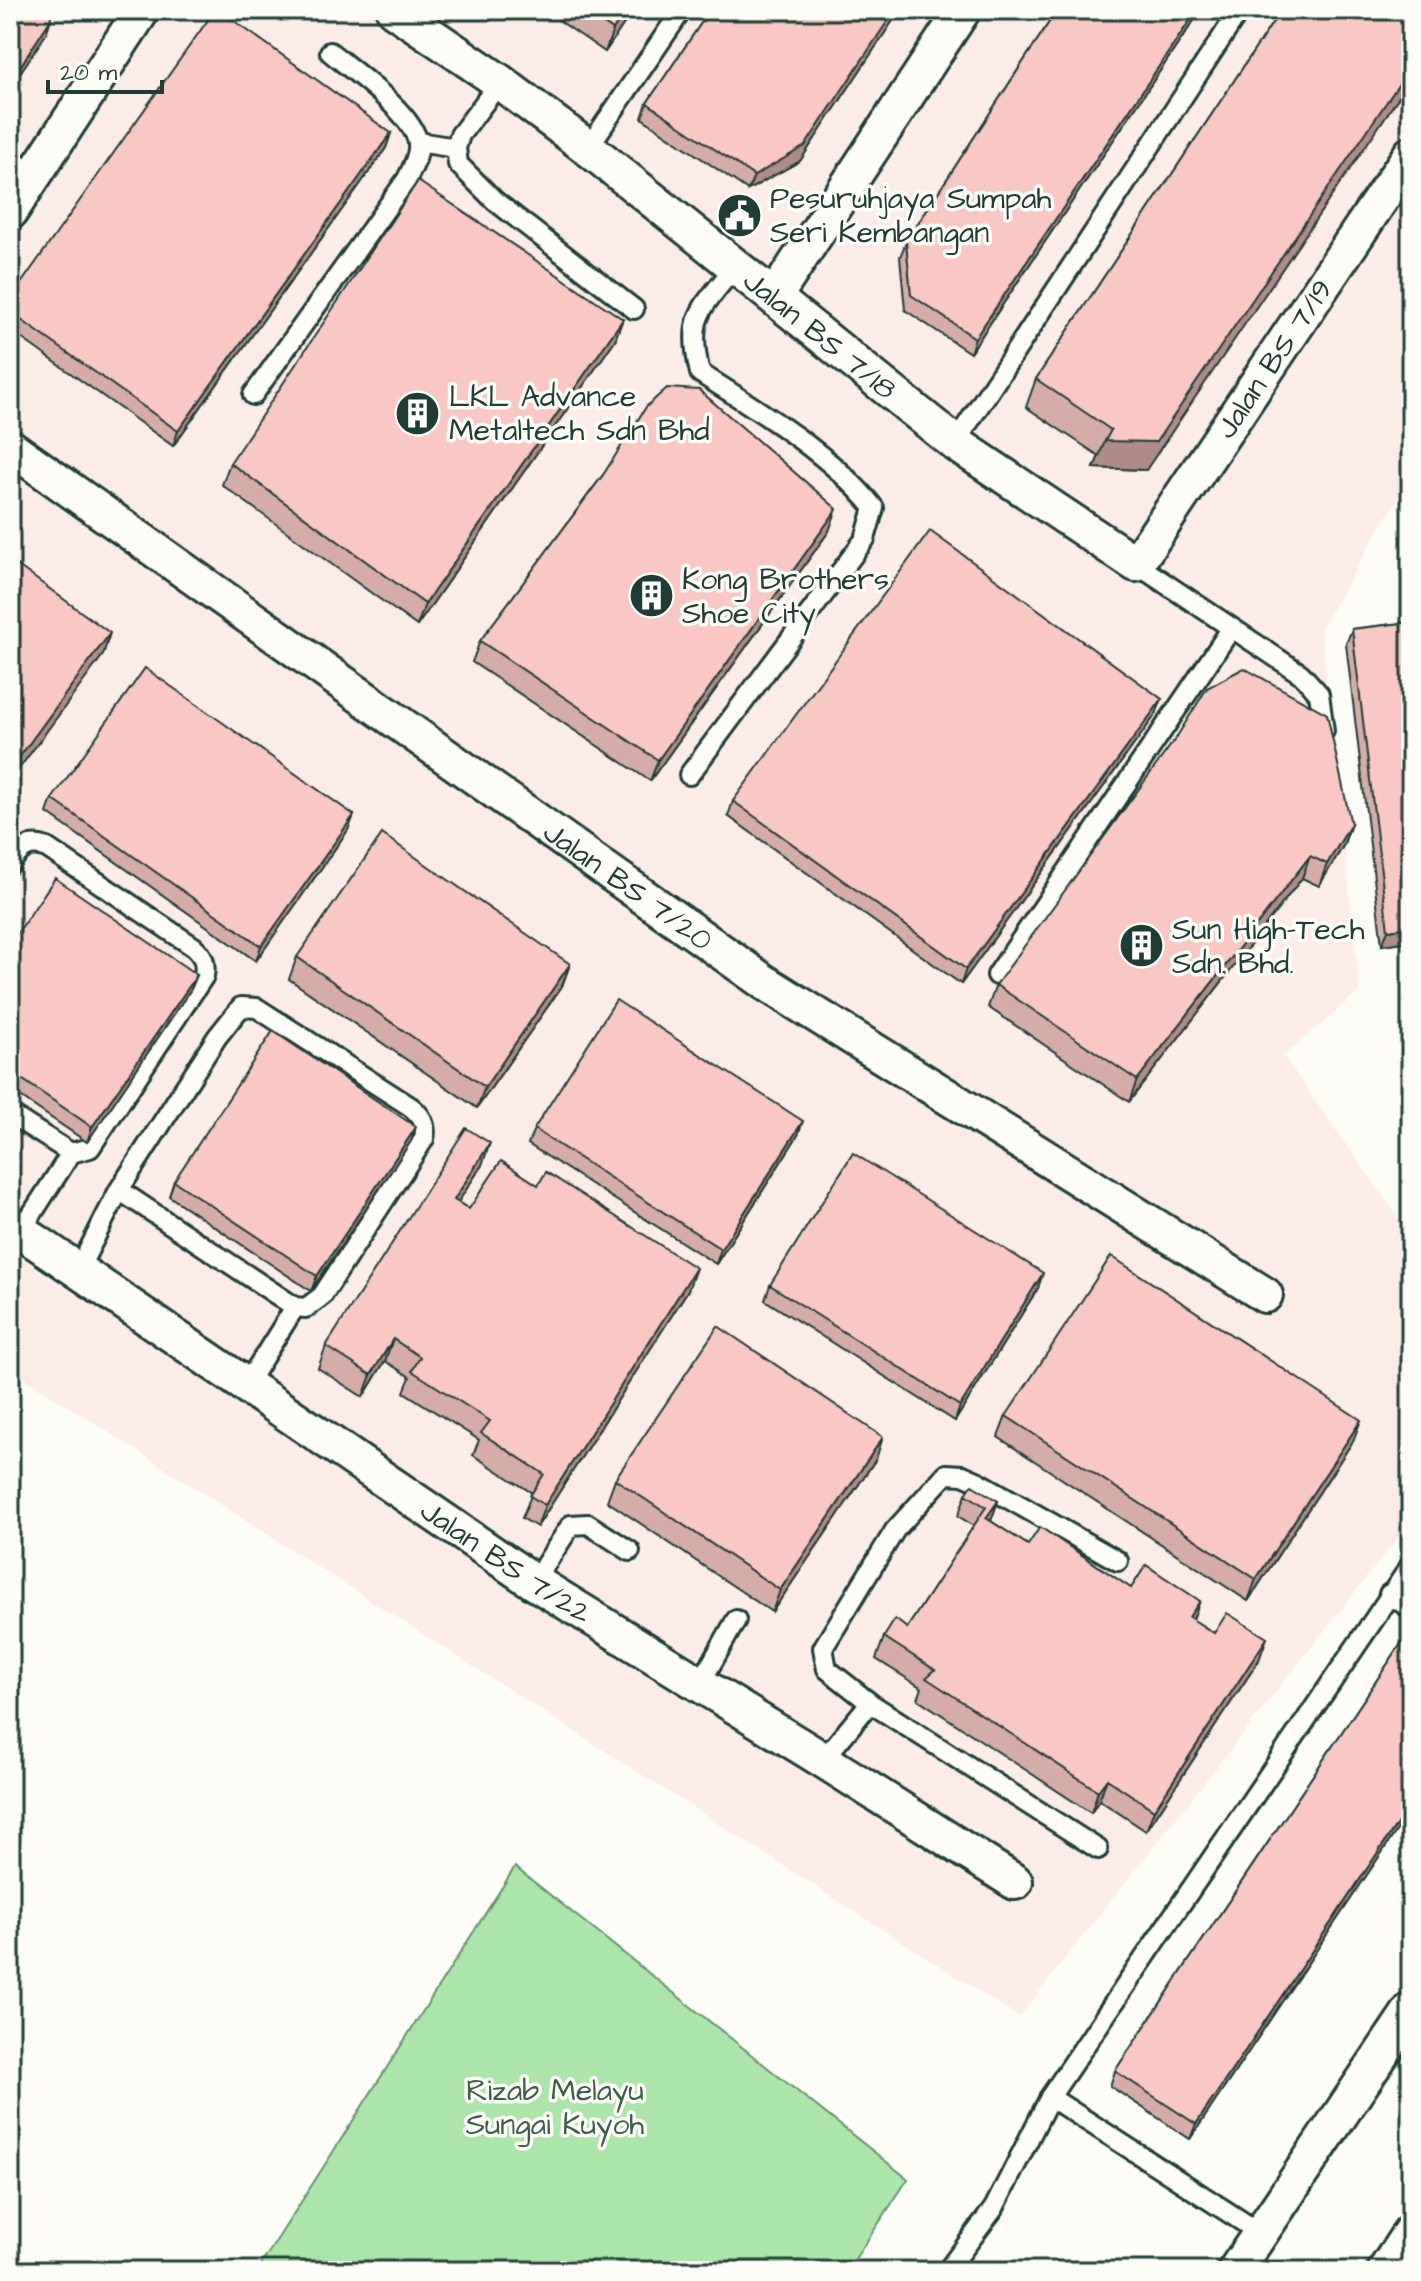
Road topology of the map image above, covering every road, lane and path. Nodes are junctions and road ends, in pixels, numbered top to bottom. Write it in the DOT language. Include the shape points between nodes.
graph roads {
  1 [pos="142,10"];
  2 [pos="394,10"];
  3 [pos="682,10"];
  4 [pos="963,10"];
  5 [pos="1240,10"];
  6 [pos="330,52"];
  7 [pos="500,82"];
  8 [pos="418,142"];
  9 [pos="456,148"];
  10 [pos="588,148"];
  11 [pos="1411,154"];
  12 [pos="22,166"];
  13 [pos="10,212"];
  14 [pos="736,265"];
  15 [pos="775,296"];
  16 [pos="634,309"];
  17 [pos="253,395"];
  18 [pos="955,443"];
  19 [pos="10,447"];
  20 [pos="1136,564"];
  21 [pos="1231,629"];
  22 [pos="1324,731"];
  23 [pos="689,775"];
  24 [pos="10,864"];
  25 [pos="997,975"];
  26 [pos="10,1114"];
  27 [pos="71,1153"];
  28 [pos="119,1190"];
  29 [pos="16,1228"];
  30 [pos="78,1271"];
  31 [pos="1265,1295"];
  32 [pos="295,1307"];
  33 [pos="246,1385"];
  34 [pos="630,1551"];
  35 [pos="1118,1561"];
  36 [pos="1411,1565"];
  37 [pos="534,1582"];
  38 [pos="1389,1594"];
  39 [pos="1411,1609"];
  40 [pos="736,1620"];
  41 [pos="700,1684"];
  42 [pos="870,1703"];
  43 [pos="823,1760"];
  44 [pos="1098,1849"];
  45 [pos="1015,1882"];
  46 [pos="1411,2010"];
  47 [pos="1050,2097"];
  48 [pos="1411,2231"];
  49 [pos="1260,2233"];
  50 [pos="947,2271"];
  51 [pos="1235,2271"];
  52 [pos="1385,2271"];
  1 -- 12 [label="street"];
  2 -- 7 [label="street, Jalan BS 7/18"];
  3 -- 10 [label="lane"];
  4 -- 15 [label="street"];
  5 -- 18 [label="lane"];
  6 -- 8 [label="lane" via="408,121"];
  7 -- 9 [label="lane"];
  7 -- 10 [label="street, Jalan BS 7/18"];
  8 -- 9 [label="lane"];
  8 -- 17 [label="lane" via="407,179"];
  9 -- 16 [label="lane" via="458,164 468,177"];
  10 -- 14 [label="street, Jalan BS 7/18"];
  11 -- 20 [label="street, Jalan BS 7/19"];
  12 -- 13 [label="street"];
  14 -- 15 [label="street, Jalan BS 7/18"];
  14 -- 23 [label="lane" via="698,315 692,339 700,373 856,485 874,508 865,539"];
  15 -- 18 [label="street, Jalan BS 7/18"];
  18 -- 20 [label="street, Jalan BS 7/18"];
  19 -- 31 [label="street, Jalan BS 7/20" via="764,982"];
  20 -- 21 [label="lane"];
  21 -- 22 [label="lane" via="1301,674 1319,694"];
  21 -- 25 [label="lane"];
  24 -- 27 [label="lane" via="25,846 47,848 205,959 204,976 90,1148"];
  26 -- 27 [label="lane"];
  27 -- 29 [label="lane"];
  28 -- 30 [label="lane"];
  28 -- 32 [label="lane"];
  28 -- 32 [label="lane" via="241,1007 257,1008 411,1107 424,1122 424,1139 322,1296 306,1308"];
  29 -- 30 [label="street, Jalan BS 7/22"];
  30 -- 33 [label="street, Jalan BS 7/22"];
  32 -- 33 [label="lane"];
  33 -- 37 [label="street, Jalan BS 7/22"];
  34 -- 37 [label="lane" via="588,1524 571,1525"];
  35 -- 42 [label="lane" via="979,1482 946,1474 895,1530 823,1648 827,1669"];
  36 -- 38 [label="lane"];
  37 -- 41 [label="street, Jalan BS 7/22"];
  38 -- 39 [label="lane"];
  38 -- 47 [label="lane"];
  40 -- 41 [label="lane"];
  41 -- 43 [label="street, Jalan BS 7/22"];
  42 -- 43 [label="lane"];
  42 -- 44 [label="lane"];
  43 -- 45 [label="street, Jalan BS 7/22"];
  46 -- 49 [label="street"];
  47 -- 49 [label="lane"];
  47 -- 50 [label="lane" via="994,2208"];
  48 -- 52 [label="street"];
  49 -- 51 [label="street"];
}
